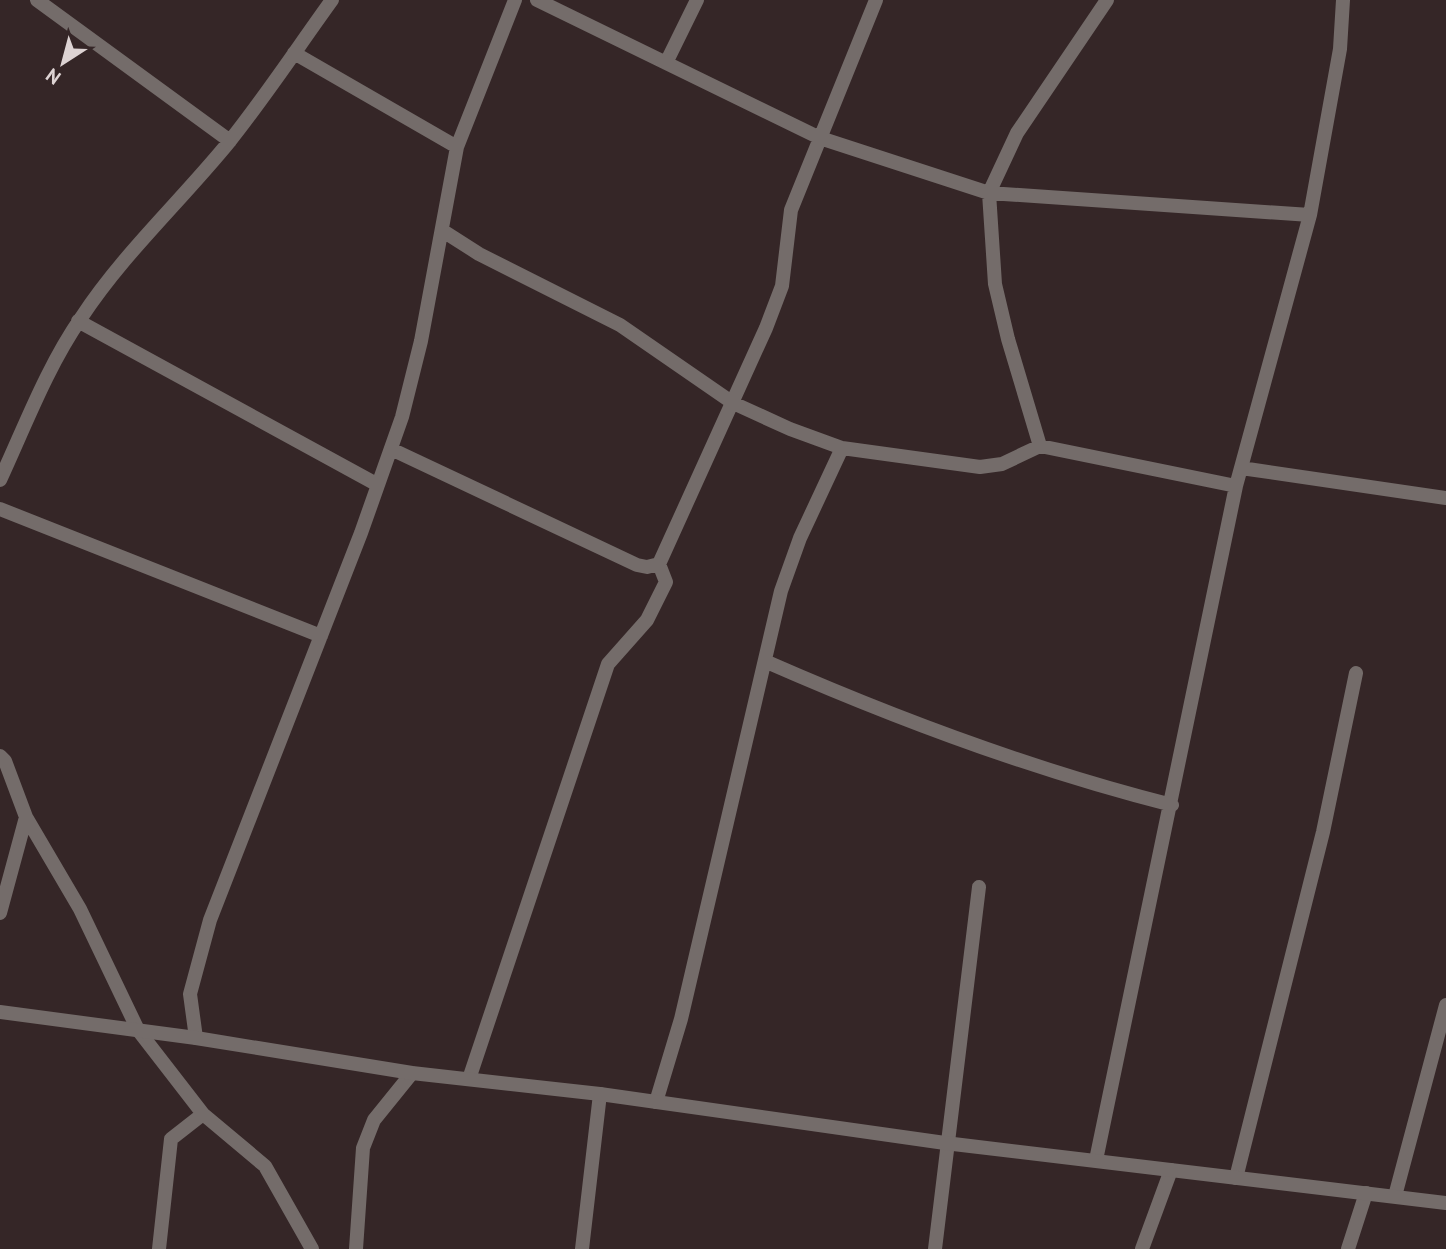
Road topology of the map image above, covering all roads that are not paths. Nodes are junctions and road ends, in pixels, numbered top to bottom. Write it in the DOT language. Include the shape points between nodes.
graph roads {
  1 [pos="37,0"];
  2 [pos="332,0"];
  3 [pos="515,0"];
  4 [pos="537,0"];
  5 [pos="697,0"];
  6 [pos="876,0"];
  7 [pos="1107,0"];
  8 [pos="1343,0"];
  9 [pos="294,53"];
  10 [pos="666,63"];
  11 [pos="820,138"];
  12 [pos="230,141"];
  13 [pos="457,147"];
  14 [pos="989,193"];
  15 [pos="1310,215"];
  16 [pos="443,231"];
  17 [pos="78,321"];
  18 [pos="733,403"];
  19 [pos="1040,446"];
  20 [pos="842,448"];
  21 [pos="391,449"];
  22 [pos="1241,468"];
  23 [pos="0,480"];
  24 [pos="378,485"];
  25 [pos="1236,486"];
  26 [pos="1446,498"];
  27 [pos="0,509"];
  28 [pos="659,564"];
  29 [pos="321,636"];
  30 [pos="767,662"];
  31 [pos="1356,673"];
  32 [pos="0,756"];
  33 [pos="1171,804"];
  34 [pos="26,817"];
  35 [pos="979,887"];
  36 [pos="0,913"];
  37 [pos="1446,1005"];
  38 [pos="0,1012"];
  39 [pos="138,1030"];
  40 [pos="196,1038"];
  41 [pos="412,1073"];
  42 [pos="468,1079"];
  43 [pos="600,1094"];
  44 [pos="656,1102"];
  45 [pos="203,1114"];
  46 [pos="945,1143"];
  47 [pos="1096,1160"];
  48 [pos="1171,1170"];
  49 [pos="1236,1178"];
  50 [pos="1366,1193"];
  51 [pos="1395,1196"];
  52 [pos="1446,1203"];
  53 [pos="159,1249"];
  54 [pos="312,1249"];
  55 [pos="356,1249"];
  56 [pos="582,1249"];
  57 [pos="935,1249"];
  58 [pos="1142,1249"];
  59 [pos="1348,1249"];
  1 -- 12 [label="street"];
  2 -- 9 [label="street"];
  3 -- 13 [label="street"];
  4 -- 10 [label="street"];
  5 -- 10 [label="street"];
  6 -- 11 [label="street"];
  7 -- 14 [label="street" via="1017,133"];
  8 -- 15 [label="street" via="1340,49"];
  9 -- 12 [label="street"];
  9 -- 13 [label="street"];
  10 -- 11 [label="street"];
  11 -- 14 [label="street"];
  11 -- 18 [label="street" via="791,210 782,286"];
  12 -- 17 [label="street" via="106,280"];
  13 -- 16 [label="street"];
  14 -- 15 [label="street"];
  14 -- 19 [label="street" via="995,284"];
  15 -- 22 [label="street"];
  16 -- 18 [label="street" via="620,326"];
  16 -- 21 [label="street" via="421,341"];
  17 -- 23 [label="street"];
  17 -- 24 [label="street"];
  18 -- 20 [label="street"];
  18 -- 28 [label="street"];
  19 -- 20 [label="street" via="1002,464 980,467"];
  19 -- 25 [label="street"];
  20 -- 30 [label="street" via="781,591"];
  21 -- 24 [label="street"];
  21 -- 28 [label="street" via="637,565"];
  22 -- 25 [label="street"];
  22 -- 26 [label="street"];
  24 -- 29 [label="street"];
  25 -- 33 [label="street"];
  27 -- 29 [label="street"];
  28 -- 42 [label="street" via="666,582 647,620 608,664"];
  29 -- 40 [label="street" via="210,920 190,994"];
  30 -- 33 [label="street" via="838,693 1089,784"];
  30 -- 44 [label="street" via="681,1019"];
  31 -- 49 [label="street" via="1323,832"];
  32 -- 34 [label="street"];
  33 -- 47 [label="street"];
  34 -- 36 [label="street"];
  34 -- 39 [label="street" via="80,909"];
  35 -- 46 [label="street"];
  37 -- 51 [label="street"];
  38 -- 39 [label="street"];
  39 -- 40 [label="street"];
  39 -- 45 [label="street"];
  40 -- 41 [label="street"];
  41 -- 42 [label="street"];
  41 -- 55 [label="street" via="374,1120 363,1148"];
  42 -- 43 [label="street"];
  43 -- 44 [label="street"];
  43 -- 56 [label="street"];
  44 -- 46 [label="street"];
  45 -- 53 [label="street" via="171,1139"];
  45 -- 54 [label="street" via="265,1166"];
  46 -- 47 [label="street"];
  46 -- 57 [label="street"];
  47 -- 48 [label="street"];
  48 -- 49 [label="street"];
  48 -- 58 [label="street"];
  49 -- 50 [label="street"];
  50 -- 51 [label="street"];
  50 -- 59 [label="street"];
  51 -- 52 [label="street"];
}
